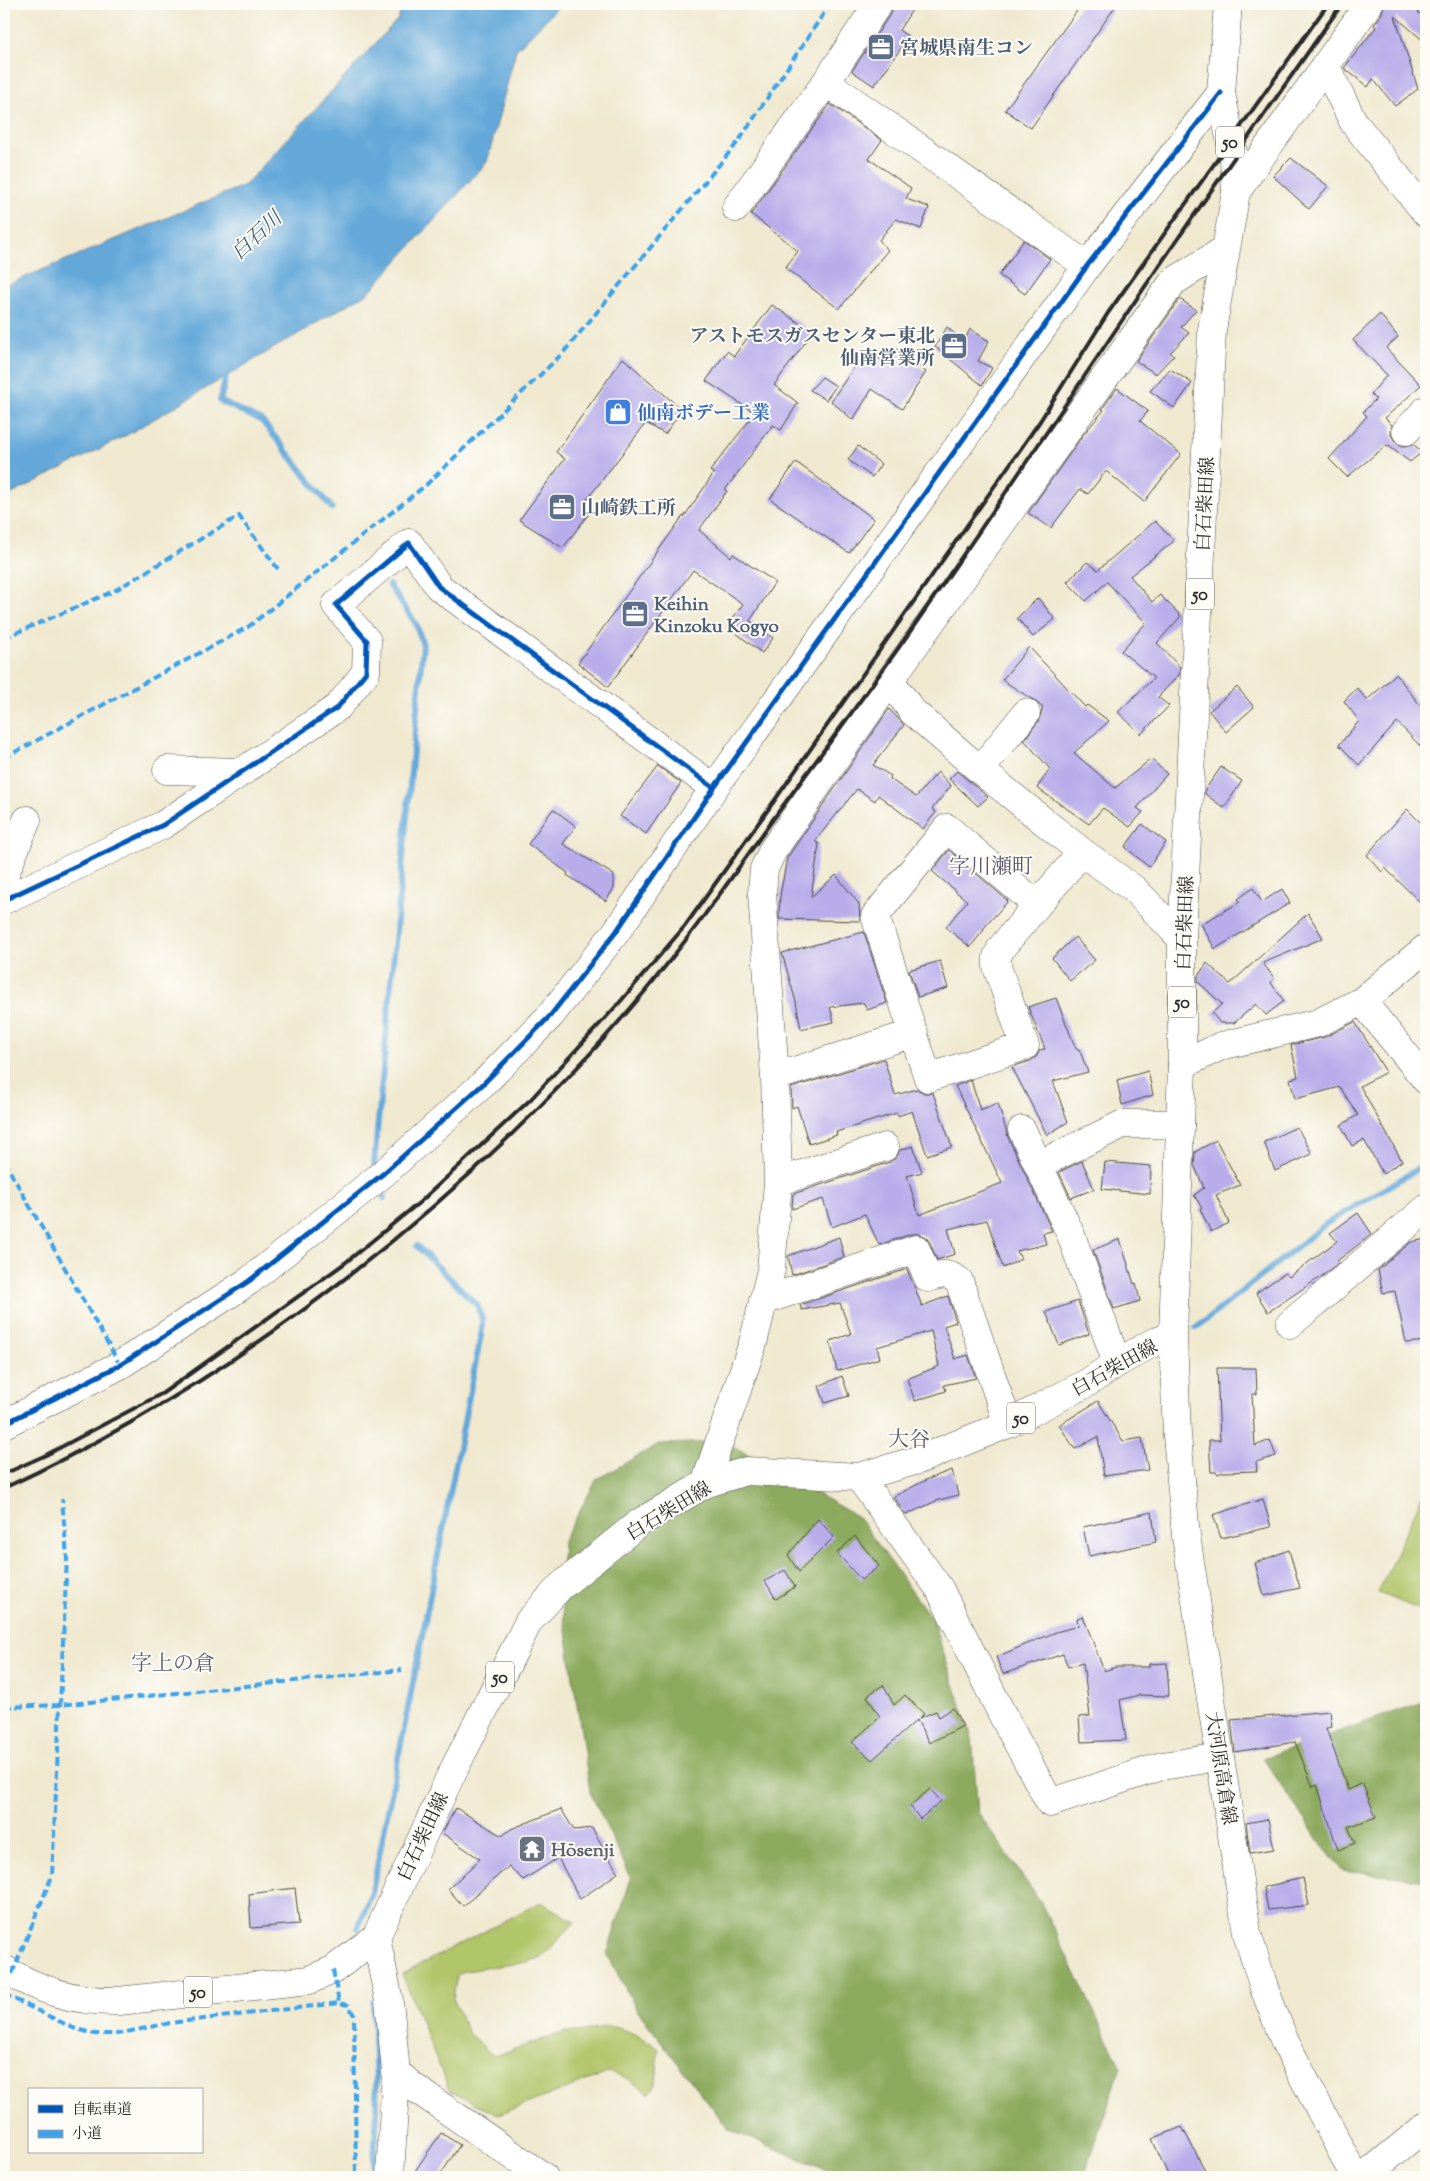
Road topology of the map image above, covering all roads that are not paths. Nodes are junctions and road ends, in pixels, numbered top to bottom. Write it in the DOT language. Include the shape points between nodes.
graph roads {
  1 [pos="878,4"];
  2 [pos="1228,4"];
  3 [pos="1369,4"];
  4 [pos="1325,65"];
  5 [pos="826,82"];
  6 [pos="1221,93"];
  7 [pos="1236,192"];
  8 [pos="736,208"];
  9 [pos="1426,213"];
  10 [pos="1224,250"];
  11 [pos="1087,266"];
  12 [pos="1426,410"];
  13 [pos="1406,431"];
  14 [pos="890,680"];
  15 [pos="1026,713"];
  16 [pos="167,770"];
  17 [pos="980,770"];
  18 [pos="242,772"];
  19 [pos="714,788"];
  20 [pos="28,820"];
  21 [pos="1082,852"];
  22 [pos="4,876"];
  23 [pos="4,900"];
  24 [pos="1037,905"];
  25 [pos="1182,939"];
  26 [pos="1426,948"];
  27 [pos="1362,1001"];
  28 [pos="914,1033"];
  29 [pos="1182,1064"];
  30 [pos="775,1077"];
  31 [pos="1426,1080"];
  32 [pos="1180,1124"];
  33 [pos="1022,1130"];
  34 [pos="885,1147"];
  35 [pos="1038,1165"];
  36 [pos="778,1182"];
  37 [pos="1426,1209"];
  38 [pos="763,1301"];
  39 [pos="1290,1324"];
  40 [pos="1173,1336"];
  41 [pos="1118,1363"];
  42 [pos="4,1424"];
  43 [pos="1008,1424"];
  44 [pos="859,1477"];
  45 [pos="705,1484"];
  46 [pos="1220,1757"];
  47 [pos="376,1937"];
  48 [pos="6,1975"];
  49 [pos="396,2072"];
  50 [pos="1426,2126"];
  51 [pos="390,2177"];
  52 [pos="544,2177"];
  53 [pos="1355,2177"];
  54 [pos="1364,2177"];
  1 -- 5 [label="street"];
  2 -- 6 [label="street, 白石柴田線 / 50"];
  3 -- 4 [label="street"];
  4 -- 7 [label="street"];
  4 -- 9 [label="street" via="1354,123"];
  5 -- 8 [label="street"];
  5 -- 11 [label="street"];
  6 -- 7 [label="street, 白石柴田線 / 50" via="1234,158"];
  6 -- 11 [label="street"];
  7 -- 10 [label="street, 白石柴田線 / 50"];
  10 -- 14 [label="street" via="1173,282"];
  10 -- 25 [label="street, 白石柴田線 / 50" via="1212,330"];
  11 -- 19 [label="street"];
  12 -- 13 [label="street"];
  14 -- 17 [label="street" via="912,711"];
  14 -- 30 [label="street" via="773,850 764,869 762,893"];
  15 -- 17 [label="street"];
  16 -- 18 [label="street"];
  17 -- 21 [label="street"];
  18 -- 19 [label="street" via="338,707 366,672 367,641 336,605 409,543 439,587"];
  18 -- 23 [label="street" via="163,825"];
  19 -- 42 [label="street" via="616,932 550,1016 482,1085 376,1180 249,1280 120,1365"];
  20 -- 22 [label="street"];
  21 -- 24 [label="street"];
  21 -- 25 [label="street" via="1135,890"];
  24 -- 28 [label="street" via="997,957 997,967 1025,1046 928,1078"];
  24 -- 28 [label="street" via="947,828 876,916"];
  25 -- 29 [label="street, 白石柴田線 / 50"];
  26 -- 27 [label="street"];
  27 -- 29 [label="street" via="1318,1024 1221,1046"];
  27 -- 31 [label="street"];
  28 -- 30 [label="street"];
  29 -- 32 [label="street, 白石柴田線 / 50"];
  30 -- 36 [label="street"];
  32 -- 35 [label="street" via="1123,1124"];
  32 -- 40 [label="street, 白石柴田線 / 50"];
  33 -- 35 [label="street"];
  34 -- 36 [label="street"];
  35 -- 41 [label="street" via="1071,1235"];
  36 -- 38 [label="street" via="771,1270"];
  37 -- 39 [label="street"];
  38 -- 43 [label="street" via="916,1249 928,1278 942,1273 959,1281"];
  38 -- 45 [label="street" via="753,1343"];
  40 -- 41 [label="street, 白石柴田線 / 50" via="1154,1342"];
  40 -- 46 [label="street, 大河原高倉線" via="1186,1536"];
  41 -- 43 [label="street, 白石柴田線 / 50" via="1087,1384"];
  43 -- 44 [label="street, 白石柴田線 / 50" via="918,1460"];
  44 -- 45 [label="street, 白石柴田線 / 50" via="746,1471"];
  44 -- 46 [label="street" via="939,1588 1050,1803 1162,1766"];
  45 -- 47 [label="street, 白石柴田線 / 50" via="639,1523 562,1586 529,1621 450,1777"];
  46 -- 53 [label="street, 大河原高倉線" via="1248,1933 1264,1988 1285,2042"];
  47 -- 48 [label="street, 白石柴田線 / 50" via="333,1970 309,1980 119,2001 96,2002 65,1997"];
  47 -- 49 [label="street" via="389,2001"];
  49 -- 51 [label="street"];
  49 -- 52 [label="street"];
  50 -- 54 [label="street"];
}
